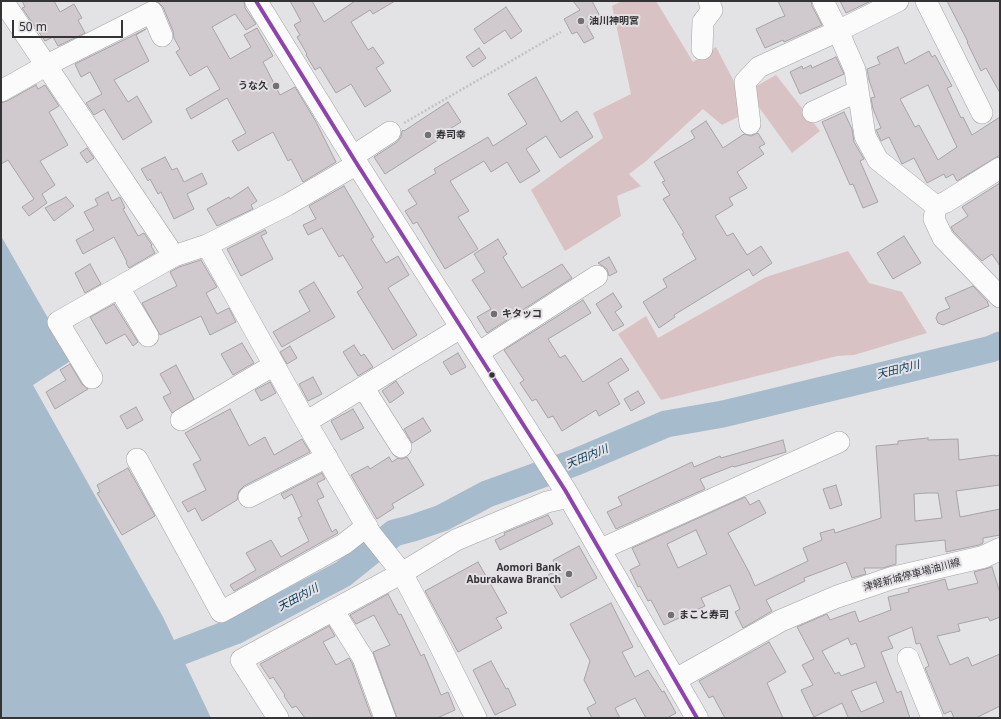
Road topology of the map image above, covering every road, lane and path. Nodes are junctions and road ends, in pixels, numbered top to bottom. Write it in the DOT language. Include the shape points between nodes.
graph roads {
  1 [pos="3,1"];
  2 [pos="256,1"];
  3 [pos="709,1"];
  4 [pos="823,1"];
  5 [pos="898,1"];
  6 [pos="926,1"];
  7 [pos="838,31"];
  8 [pos="561,32"];
  9 [pos="162,36"];
  10 [pos="702,49"];
  11 [pos="47,66"];
  12 [pos="1,91"];
  13 [pos="858,91"];
  14 [pos="813,112"];
  15 [pos="982,113"];
  16 [pos="750,124"];
  17 [pos="390,132"];
  18 [pos="354,161"];
  19 [pos="999,171"];
  20 [pos="936,206"];
  21 [pos="207,245"];
  22 [pos="174,256"];
  23 [pos="597,276"];
  24 [pos="119,288"];
  25 [pos="1000,297"];
  26 [pos="462,327"];
  27 [pos="148,336"];
  28 [pos="478,354"];
  29 [pos="274,365"];
  30 [pos="92,378"];
  31 [pos="363,387"];
  32 [pos="181,420"];
  33 [pos="306,422"];
  34 [pos="839,442"];
  35 [pos="401,448"];
  36 [pos="326,457"];
  37 [pos="137,459"];
  38 [pos="567,494"];
  39 [pos="249,498"];
  40 [pos="369,530"];
  41 [pos="1000,549"];
  42 [pos="600,550"];
  43 [pos="399,569"];
  44 [pos="333,610"];
  45 [pos="908,658"];
  46 [pos="675,680"];
  47 [pos="278,718"];
  48 [pos="385,718"];
  49 [pos="476,718"];
  50 [pos="697,718"];
  51 [pos="932,718"];
  1 -- 11 [label="street"];
  2 -- 18 [label="main road"];
  3 -- 10 [label="street" via="712,10 704,22"];
  4 -- 7 [label="street"];
  5 -- 7 [label="street"];
  6 -- 15 [label="street"];
  7 -- 13 [label="street" via="855,70"];
  7 -- 16 [label="street" via="759,67 745,82"];
  8 -- 17 [label="path"];
  9 -- 11 [label="street" via="152,12"];
  11 -- 12 [label="street"];
  11 -- 22 [label="street"];
  13 -- 14 [label="street"];
  13 -- 20 [label="street" via="865,136 878,160"];
  17 -- 18 [label="street"];
  18 -- 21 [label="street" via="286,205"];
  18 -- 26 [label="main road"];
  19 -- 20 [label="street"];
  20 -- 25 [label="street" via="934,219 943,238"];
  21 -- 22 [label="street"];
  21 -- 29 [label="street"];
  22 -- 24 [label="street"];
  23 -- 28 [label="street"];
  24 -- 27 [label="street"];
  24 -- 30 [label="street" via="58,322"];
  26 -- 28 [label="main road"];
  26 -- 31 [label="street"];
  28 -- 38 [label="main road"];
  29 -- 32 [label="street"];
  29 -- 33 [label="street"];
  31 -- 33 [label="street"];
  31 -- 35 [label="street"];
  33 -- 36 [label="street"];
  34 -- 42 [label="street"];
  36 -- 39 [label="street"];
  36 -- 40 [label="street"];
  37 -- 40 [label="street" via="221,612"];
  38 -- 42 [label="main road"];
  38 -- 43 [label="street" via="456,540"];
  40 -- 43 [label="street"];
  41 -- 46 [label="main road, 津軽新城停車場油川線" via="983,557 892,578 836,597 780,621"];
  42 -- 46 [label="main road"];
  43 -- 44 [label="street"];
  43 -- 49 [label="street"];
  44 -- 47 [label="street" via="241,660"];
  44 -- 48 [label="street" via="363,658"];
  45 -- 51 [label="street"];
  46 -- 50 [label="main road"];
}
